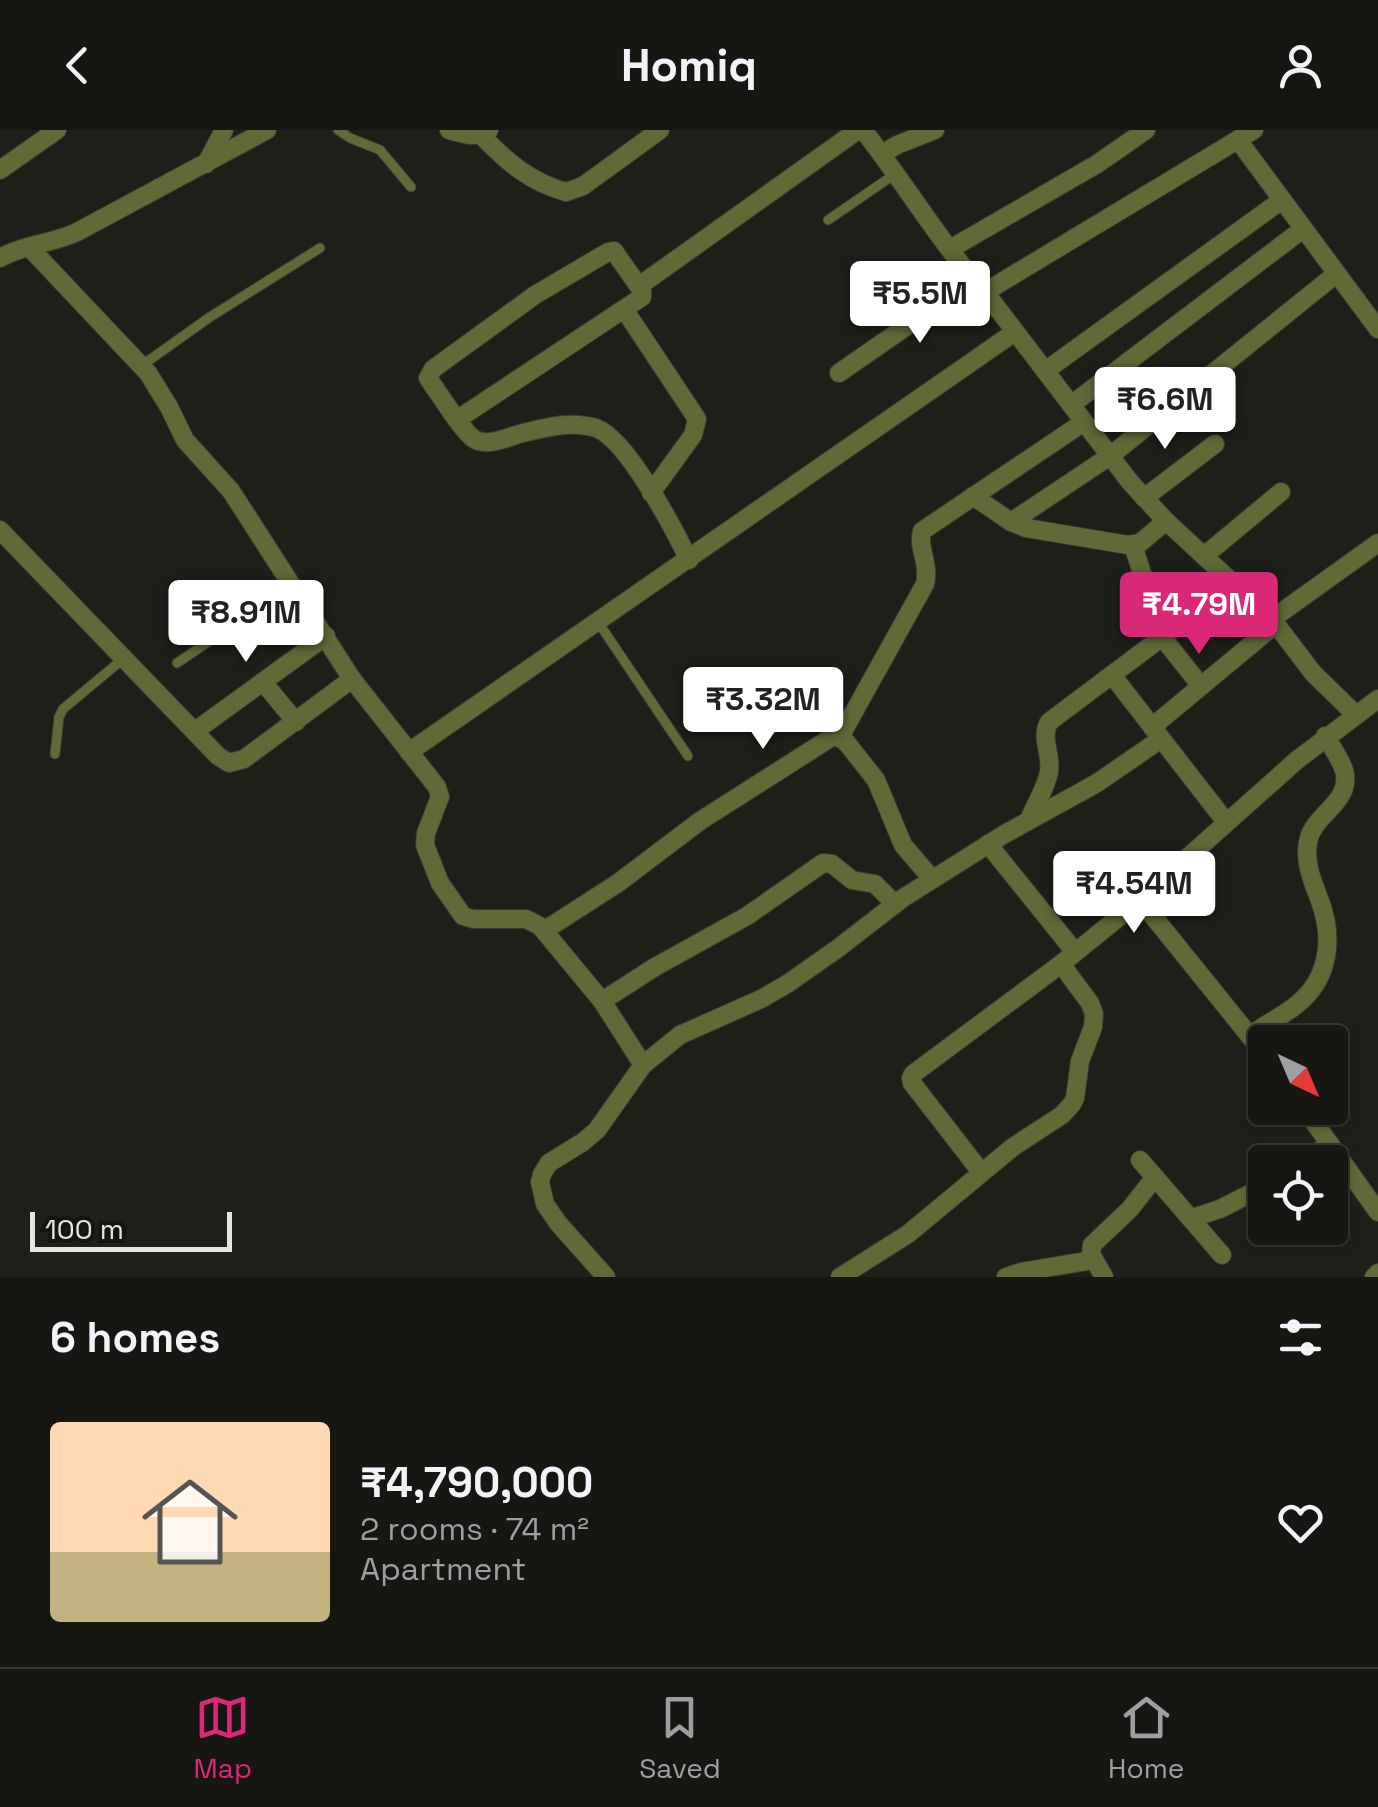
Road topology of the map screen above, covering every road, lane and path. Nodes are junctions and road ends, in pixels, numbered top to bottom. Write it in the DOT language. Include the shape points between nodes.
graph roads {
  1 [pos="57,130"];
  2 [pos="224,130"];
  3 [pos="267,130"];
  4 [pos="338,130"];
  5 [pos="449,130"];
  6 [pos="660,130"];
  7 [pos="860,130"];
  8 [pos="935,130"];
  9 [pos="1146,130"];
  10 [pos="485,133"];
  11 [pos="1246,135"];
  12 [pos="882,154"];
  13 [pos="205,164"];
  14 [pos="0,170"];
  15 [pos="895,174"];
  16 [pos="411,187"];
  17 [pos="1282,200"];
  18 [pos="828,220"];
  19 [pos="1304,229"];
  20 [pos="28,247"];
  21 [pos="320,248"];
  22 [pos="950,249"];
  23 [pos="0,258"];
  24 [pos="1336,274"];
  25 [pos="638,286"];
  26 [pos="979,286"];
  27 [pos="624,310"];
  28 [pos="1378,329"];
  29 [pos="1015,332"];
  30 [pos="142,366"];
  31 [pos="1044,370"];
  32 [pos="839,373"];
  33 [pos="1071,406"];
  34 [pos="458,419"];
  35 [pos="1084,422"];
  36 [pos="1215,444"];
  37 [pos="1110,456"];
  38 [pos="1281,492"];
  39 [pos="651,493"];
  40 [pos="974,496"];
  41 [pos="1144,498"];
  42 [pos="1166,520"];
  43 [pos="1011,522"];
  44 [pos="0,530"];
  45 [pos="1378,543"];
  46 [pos="1133,545"];
  47 [pos="1204,556"];
  48 [pos="689,560"];
  49 [pos="1234,583"];
  50 [pos="293,585"];
  51 [pos="1274,621"];
  52 [pos="598,622"];
  53 [pos="326,636"];
  54 [pos="1162,637"];
  55 [pos="123,659"];
  56 [pos="177,664"];
  57 [pos="1112,674"];
  58 [pos="352,679"];
  59 [pos="262,682"];
  60 [pos="1201,686"];
  61 [pos="1369,710"];
  62 [pos="296,722"];
  63 [pos="194,732"];
  64 [pos="1156,733"];
  65 [pos="1325,736"];
  66 [pos="840,737"];
  67 [pos="409,752"];
  68 [pos="55,754"];
  69 [pos="688,756"];
  70 [pos="1029,820"];
  71 [pos="1226,822"];
  72 [pos="988,844"];
  73 [pos="932,880"];
  74 [pos="1140,900"];
  75 [pos="894,904"];
  76 [pos="545,930"];
  77 [pos="1068,958"];
  78 [pos="602,1001"];
  79 [pos="1264,1025"];
  80 [pos="1248,1034"];
  81 [pos="643,1065"];
  82 [pos="1316,1125"];
  83 [pos="1330,1144"];
  84 [pos="1140,1160"];
  85 [pos="981,1172"];
  86 [pos="1156,1177"];
  87 [pos="1248,1195"];
  88 [pos="1378,1212"];
  89 [pos="1192,1218"];
  90 [pos="1222,1255"];
  91 [pos="1093,1260"];
  92 [pos="606,1277"];
  93 [pos="840,1277"];
  94 [pos="1006,1277"];
  95 [pos="1104,1277"];
  1 -- 14 [label="street"];
  2 -- 13 [label="street"];
  3 -- 13 [label="street"];
  4 -- 16 [label="lane" via="380,150"];
  5 -- 10 [label="street"];
  6 -- 10 [label="street" via="566,192 525,175"];
  7 -- 12 [label="street"];
  7 -- 25 [label="street"];
  8 -- 12 [label="street"];
  9 -- 22 [label="street"];
  11 -- 17 [label="street"];
  11 -- 26 [label="street"];
  12 -- 15 [label="street"];
  13 -- 20 [label="street" via="78,232"];
  15 -- 18 [label="lane"];
  15 -- 22 [label="street"];
  17 -- 19 [label="street"];
  17 -- 31 [label="street"];
  19 -- 24 [label="street"];
  19 -- 33 [label="street"];
  20 -- 23 [label="street"];
  20 -- 30 [label="street"];
  21 -- 30 [label="lane"];
  22 -- 26 [label="street"];
  24 -- 28 [label="street"];
  24 -- 37 [label="street"];
  25 -- 27 [label="street" via="642,297"];
  25 -- 34 [label="street" via="618,254 608,252 535,294 433,369 428,376"];
  26 -- 29 [label="street"];
  26 -- 32 [label="street"];
  27 -- 34 [label="street"];
  27 -- 39 [label="street" via="697,419 693,435"];
  29 -- 31 [label="street"];
  29 -- 48 [label="street"];
  30 -- 50 [label="street" via="185,440 231,491"];
  31 -- 33 [label="street"];
  33 -- 35 [label="street"];
  34 -- 39 [label="street" via="483,442 563,425 594,428 618,445"];
  35 -- 37 [label="street"];
  35 -- 40 [label="street"];
  36 -- 41 [label="street"];
  37 -- 41 [label="street"];
  37 -- 43 [label="street"];
  38 -- 47 [label="street"];
  39 -- 48 [label="street"];
  40 -- 43 [label="street"];
  40 -- 66 [label="street" via="922,531 925,584"];
  41 -- 42 [label="street"];
  42 -- 46 [label="street"];
  42 -- 47 [label="street"];
  43 -- 46 [label="street"];
  44 -- 55 [label="street"];
  45 -- 51 [label="street"];
  46 -- 54 [label="street"];
  47 -- 49 [label="street"];
  48 -- 52 [label="street"];
  49 -- 51 [label="street"];
  49 -- 54 [label="street"];
  50 -- 53 [label="street"];
  50 -- 56 [label="lane"];
  51 -- 60 [label="street"];
  51 -- 61 [label="street" via="1313,672"];
  52 -- 67 [label="street"];
  52 -- 69 [label="lane"];
  53 -- 58 [label="street"];
  53 -- 59 [label="street"];
  54 -- 57 [label="street"];
  54 -- 60 [label="street"];
  55 -- 63 [label="street"];
  55 -- 68 [label="lane" via="63,708"];
  57 -- 64 [label="street"];
  57 -- 70 [label="street" via="1046,725 1048,776"];
  58 -- 62 [label="street"];
  58 -- 67 [label="street"];
  59 -- 62 [label="street"];
  59 -- 63 [label="street"];
  60 -- 64 [label="street"];
  61 -- 65 [label="street"];
  62 -- 63 [label="street" via="234,764"];
  64 -- 70 [label="street" via="1112,773"];
  64 -- 71 [label="street"];
  65 -- 71 [label="street"];
  65 -- 79 [label="street" via="1346,780 1344,793 1308,837 1306,858 1327,928 1326,963 1298,1004"];
  66 -- 73 [label="street" via="876,780 903,845"];
  66 -- 76 [label="street" via="831,736 700,821"];
  67 -- 76 [label="street" via="440,794 425,844 463,916 526,919"];
  70 -- 72 [label="street"];
  71 -- 74 [label="street"];
  72 -- 73 [label="street"];
  72 -- 77 [label="street"];
  73 -- 75 [label="street"];
  74 -- 77 [label="street"];
  74 -- 80 [label="street"];
  75 -- 78 [label="street" via="875,884 849,878 827,862"];
  75 -- 81 [label="street" via="788,984 680,1035"];
  76 -- 78 [label="street"];
  77 -- 85 [label="street" via="1094,1014 1075,1098 1062,1116"];
  77 -- 85 [label="street" via="912,1076"];
  78 -- 81 [label="street"];
  81 -- 92 [label="street" via="597,1130 550,1164 540,1182 558,1224"];
  82 -- 83 [label="street"];
  83 -- 88 [label="street"];
  84 -- 86 [label="street"];
  85 -- 93 [label="street" via="908,1234"];
  86 -- 89 [label="street"];
  86 -- 91 [label="street" via="1094,1241"];
  87 -- 89 [label="street"];
  89 -- 90 [label="street"];
  91 -- 94 [label="street"];
  91 -- 95 [label="street"];
}
